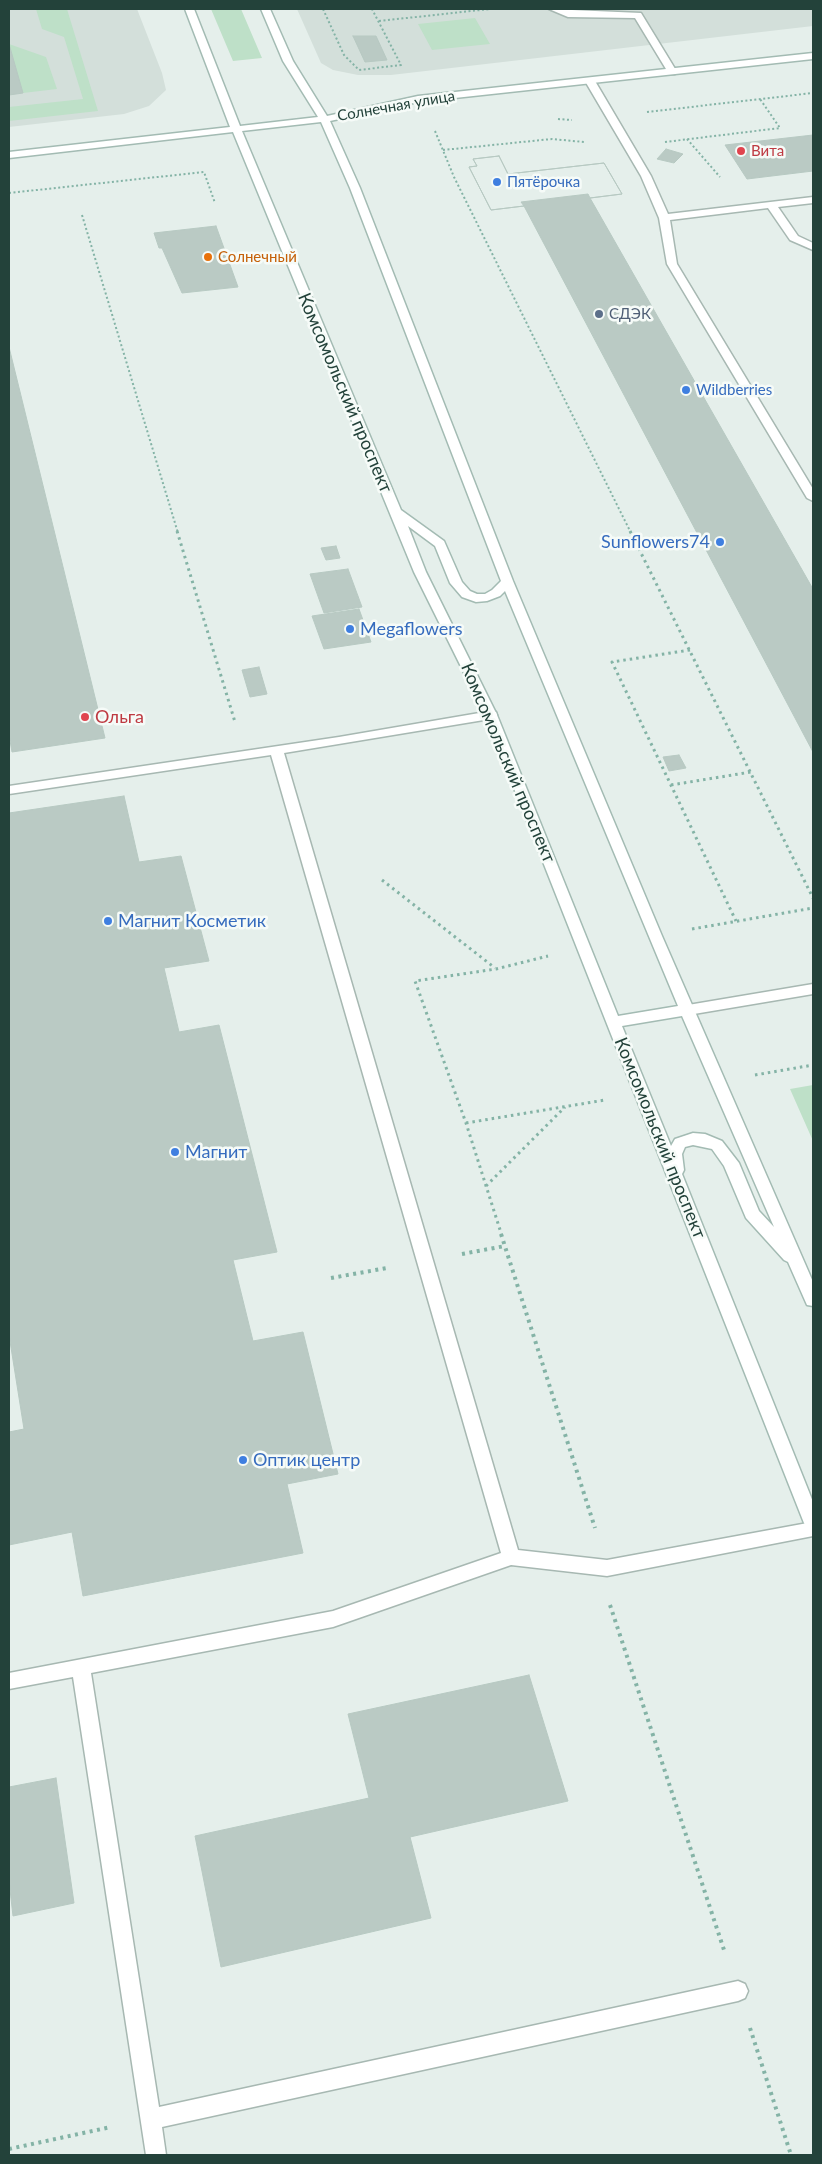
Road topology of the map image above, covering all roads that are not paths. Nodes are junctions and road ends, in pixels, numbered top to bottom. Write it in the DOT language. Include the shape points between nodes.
graph roads {
  1 [pos="189,9"];
  2 [pos="265,9"];
  3 [pos="554,9"];
  4 [pos="813,56"];
  5 [pos="672,72"];
  6 [pos="590,81"];
  7 [pos="324,119"];
  8 [pos="236,130"];
  9 [pos="9,155"];
  10 [pos="813,200"];
  11 [pos="771,205"];
  12 [pos="664,218"];
  13 [pos="813,247"];
  14 [pos="813,498"];
  15 [pos="396,512"];
  16 [pos="507,581"];
  17 [pos="491,715"];
  18 [pos="276,750"];
  19 [pos="9,790"];
  20 [pos="813,990"];
  21 [pos="688,1010"];
  22 [pos="614,1022"];
  23 [pos="676,1177"];
  24 [pos="798,1264"];
  25 [pos="813,1300"];
  26 [pos="813,1524"];
  27 [pos="813,1529"];
  28 [pos="511,1557"];
  29 [pos="81,1667"];
  30 [pos="9,1682"];
  31 [pos="738,1991"];
  32 [pos="151,2119"];
  33 [pos="156,2155"];
  1 -- 8 [label="main road, Комсомольский проспект"];
  2 -- 7 [label="main road" via="288,61"];
  3 -- 5 [label="main road" via="568,14 638,15"];
  4 -- 5 [label="main road, Солнечная улица"];
  5 -- 6 [label="main road, Солнечная улица"];
  6 -- 7 [label="main road, Солнечная улица" via="418,99"];
  6 -- 12 [label="main road" via="646,176"];
  7 -- 8 [label="main road, Солнечная улица"];
  7 -- 16 [label="main road" via="355,188"];
  8 -- 9 [label="main road, Солнечная улица"];
  8 -- 15 [label="main road, Комсомольский проспект"];
  10 -- 11 [label="main road"];
  11 -- 12 [label="main road"];
  11 -- 13 [label="main road" via="794,238"];
  12 -- 14 [label="main road" via="672,264"];
  15 -- 16 [label="main road" via="440,544 456,583 466,594 476,598 487,597"];
  15 -- 17 [label="main road, Комсомольский проспект" via="420,572"];
  16 -- 21 [label="main road"];
  17 -- 18 [label="main road"];
  17 -- 22 [label="main road, Комсомольский проспект"];
  18 -- 19 [label="main road"];
  18 -- 28 [label="main road"];
  20 -- 21 [label="main road"];
  21 -- 22 [label="main road"];
  21 -- 24 [label="main road"];
  22 -- 23 [label="main road, Комсомольский проспект"];
  23 -- 24 [label="main road" via="674,1154 680,1143 693,1139 717,1145 731,1163 752,1214"];
  23 -- 26 [label="main road, Комсомольский проспект"];
  24 -- 25 [label="main road"];
  27 -- 28 [label="main road" via="607,1568"];
  28 -- 29 [label="main road" via="333,1619"];
  29 -- 30 [label="main road"];
  29 -- 32 [label="main road"];
  31 -- 32 [label="main road"];
  32 -- 33 [label="main road"];
}
